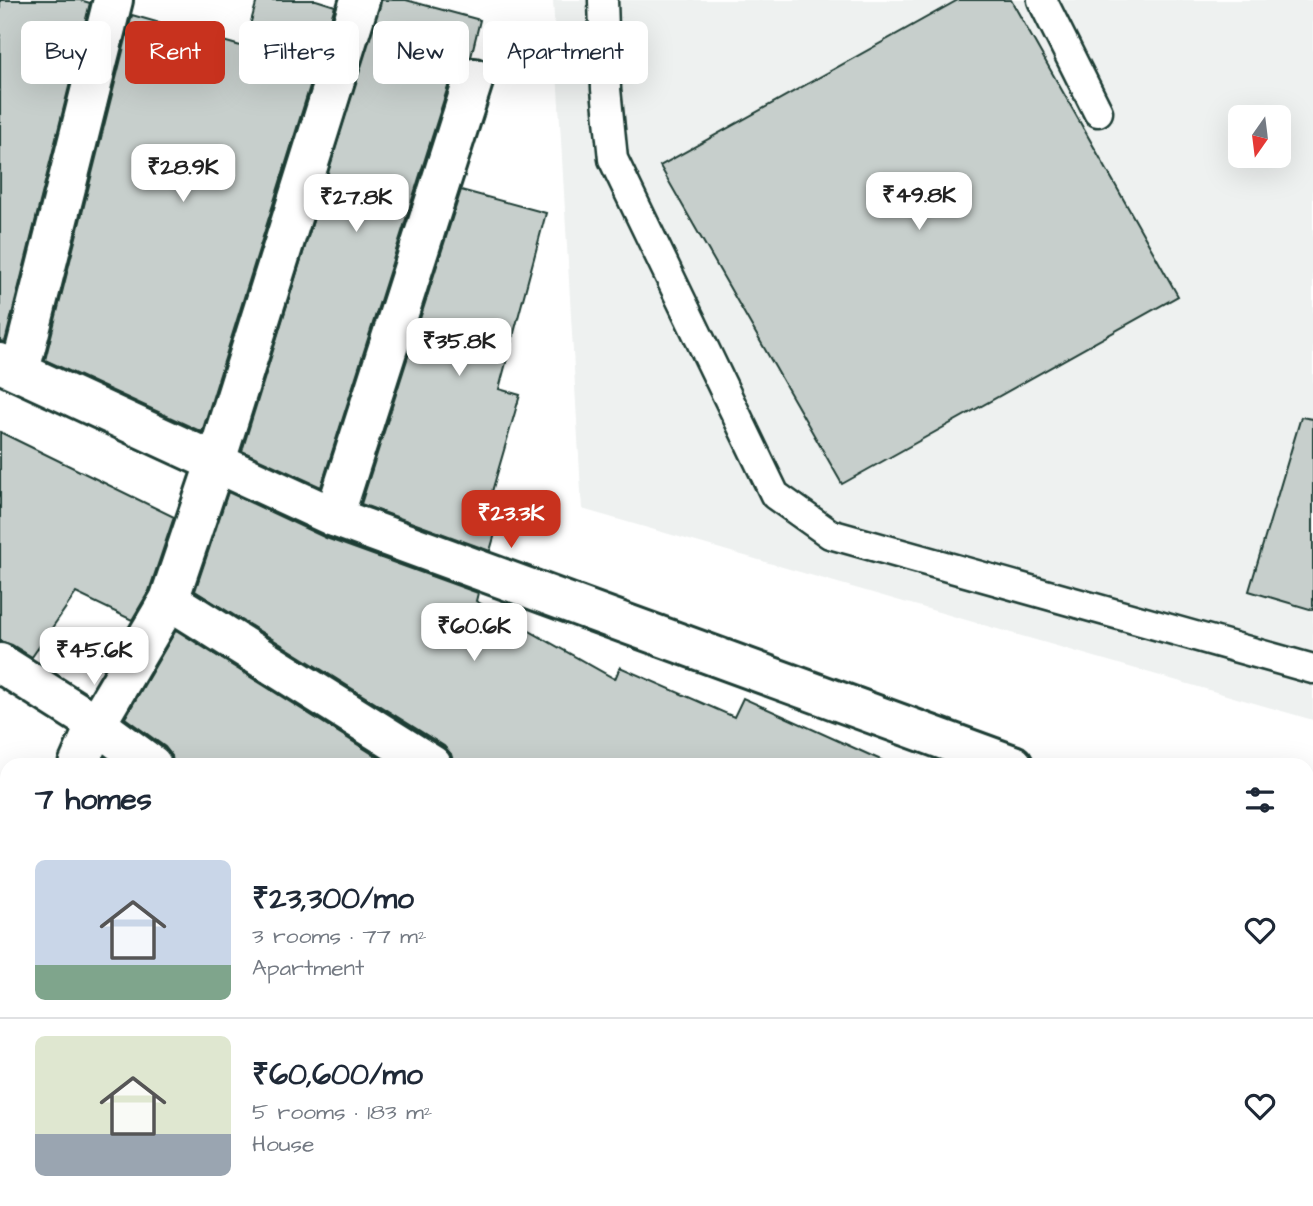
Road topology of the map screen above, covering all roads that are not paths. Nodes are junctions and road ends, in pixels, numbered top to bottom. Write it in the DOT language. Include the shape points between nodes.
graph roads {
  1 [pos="113,0"];
  2 [pos="360,0"];
  3 [pos="603,0"];
  4 [pos="1042,0"];
  5 [pos="474,78"];
  6 [pos="1098,112"];
  7 [pos="10,367"];
  8 [pos="215,464"];
  9 [pos="334,517"];
  10 [pos="169,600"];
  11 [pos="0,663"];
  12 [pos="1313,669"];
  13 [pos="96,724"];
  14 [pos="81,758"];
  15 [pos="142,758"];
  16 [pos="421,758"];
  17 [pos="994,758"];
  1 -- 7 [label="street"];
  2 -- 8 [label="street"];
  3 -- 12 [label="lane" via="613,159 775,495 830,534"];
  4 -- 6 [label="lane"];
  5 -- 9 [label="street"];
  7 -- 8 [label="street"];
  8 -- 9 [label="street"];
  8 -- 10 [label="street"];
  9 -- 17 [label="street"];
  10 -- 13 [label="street"];
  10 -- 16 [label="street"];
  11 -- 13 [label="street"];
  13 -- 14 [label="street"];
  13 -- 15 [label="street"];
}
